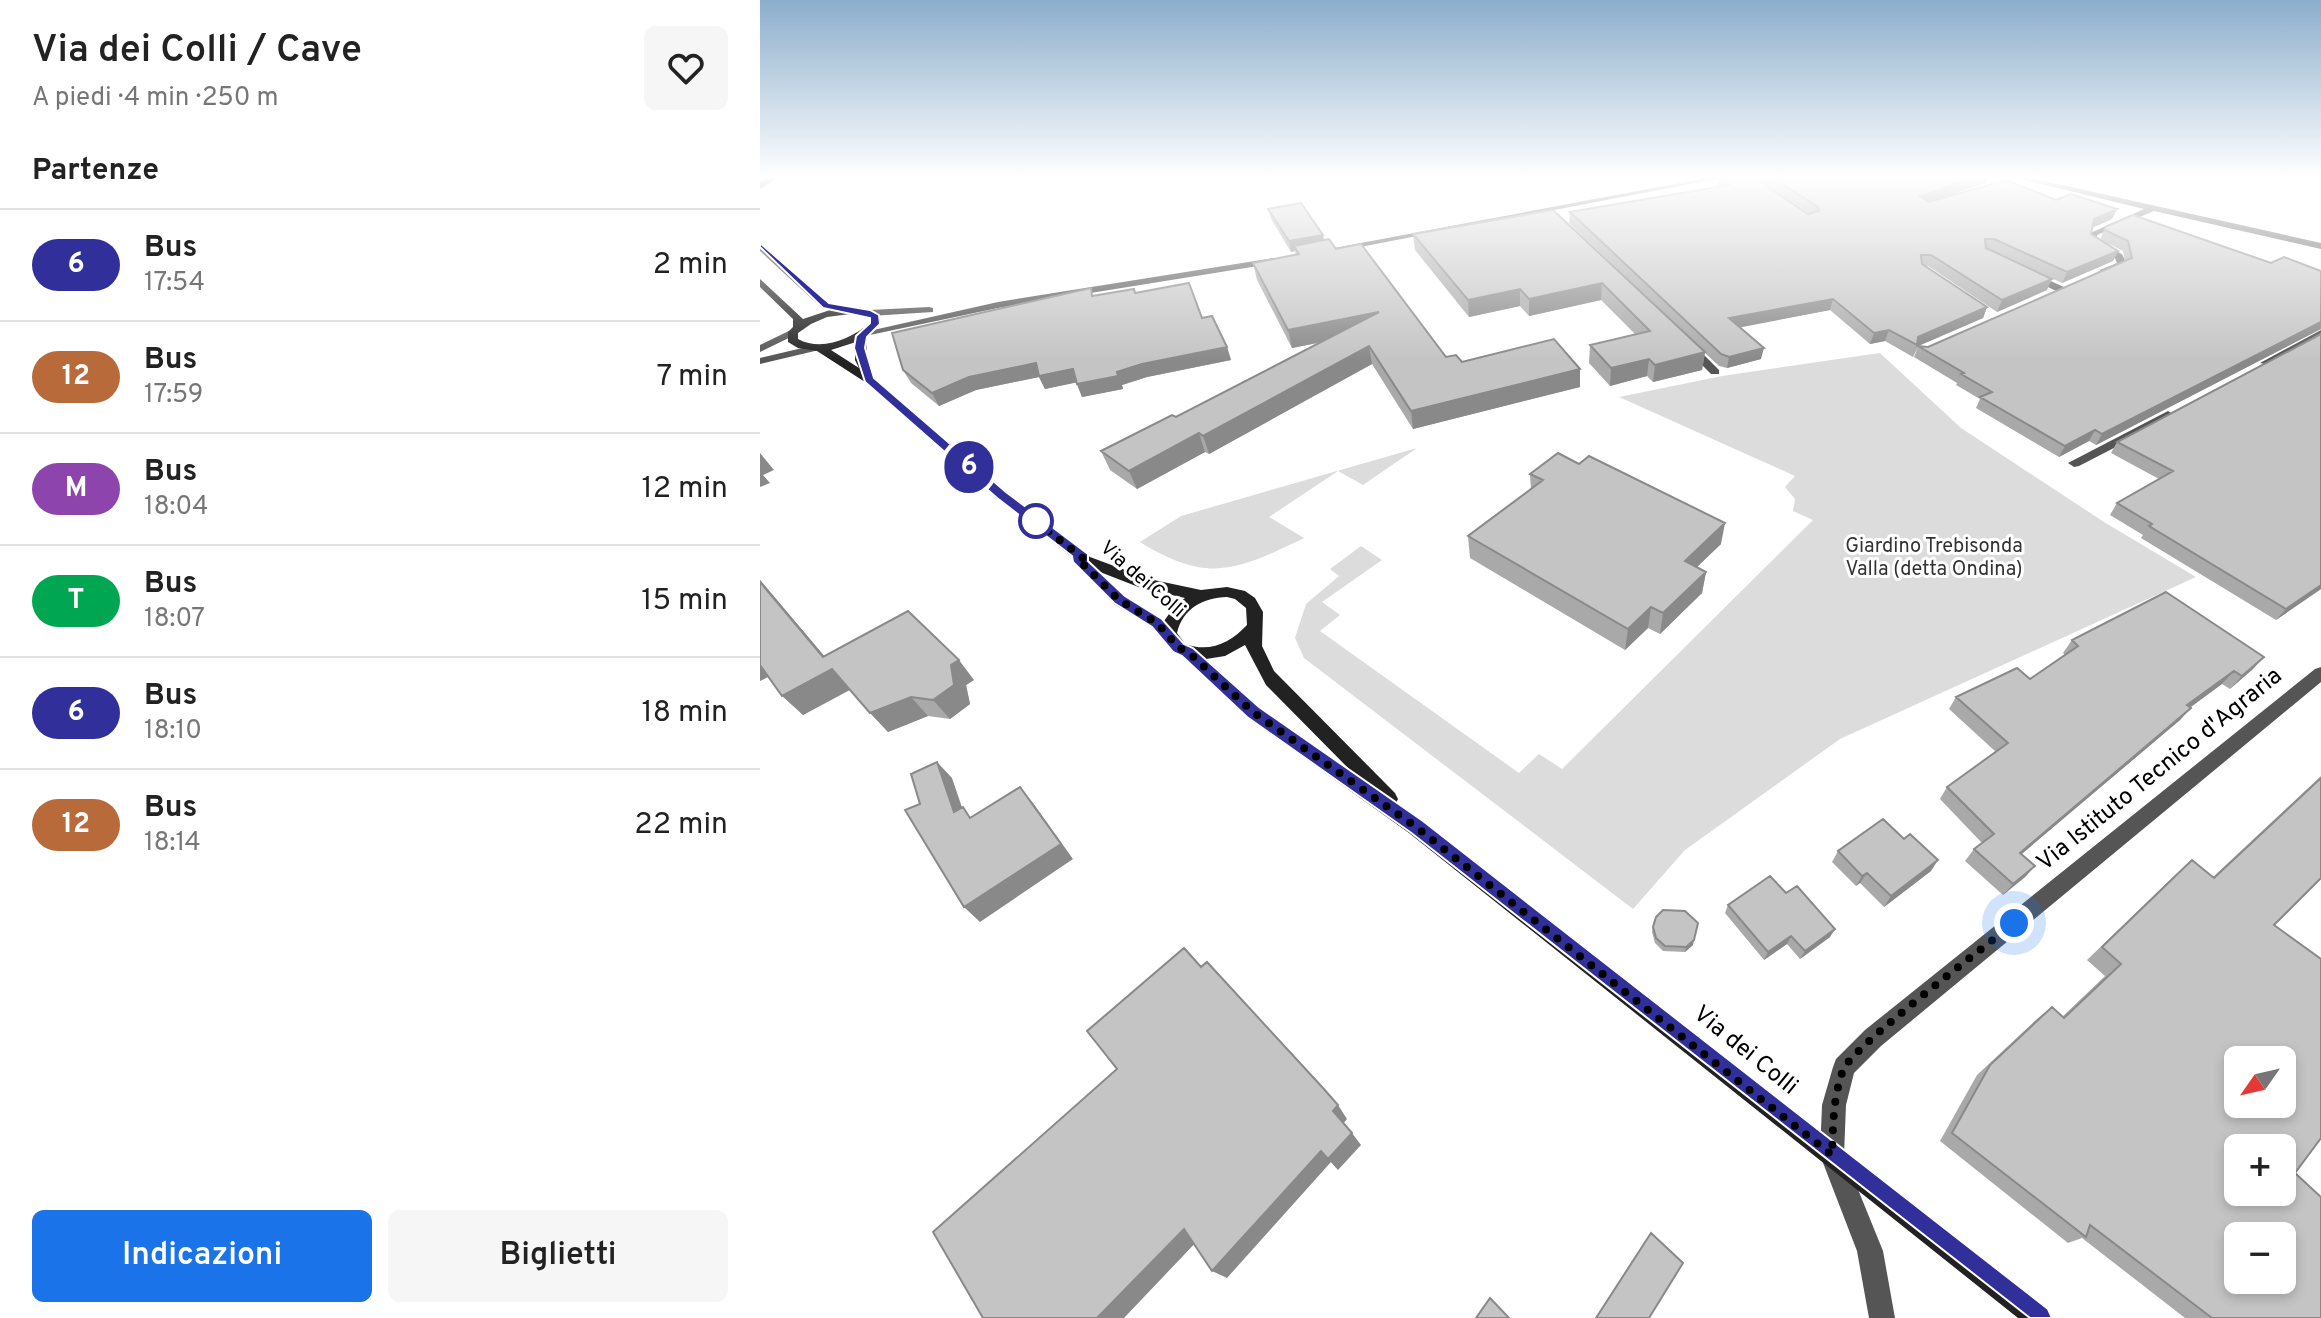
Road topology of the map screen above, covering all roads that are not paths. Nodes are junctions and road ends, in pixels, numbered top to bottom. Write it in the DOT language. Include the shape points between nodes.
graph roads {
  1 [pos="1391,239"];
  2 [pos="2092,239"];
  3 [pos="2288,239"];
  4 [pos="760,246"];
  5 [pos="2321,246"];
  6 [pos="1328,250"];
  7 [pos="1281,259"];
  8 [pos="2024,272"];
  9 [pos="2086,279"];
  10 [pos="760,282"];
  11 [pos="2074,285"];
  12 [pos="2062,290"];
  13 [pos="2049,296"];
  14 [pos="998,305"];
  15 [pos="845,310"];
  16 [pos="870,313"];
  17 [pos="796,330"];
  18 [pos="2321,333"];
  19 [pos="863,334"];
  20 [pos="1681,339"];
  21 [pos="817,348"];
  22 [pos="760,349"];
  23 [pos="760,361"];
  24 [pos="2259,367"];
  25 [pos="1715,372"];
  26 [pos="869,380"];
  27 [pos="2182,408"];
  28 [pos="2074,463"];
  29 [pos="1078,559"];
  30 [pos="1203,596"];
  31 [pos="1253,628"];
  32 [pos="1172,641"];
  33 [pos="1188,652"];
  34 [pos="2321,673"];
  35 [pos="1416,827"];
  36 [pos="1832,1155"];
  37 [pos="1882,1318"];
  38 [pos="2039,1318"];
  1 -- 6 [label="street"];
  2 -- 9 [label="street" via="2092,243 2119,256 2122,264"];
  3 -- 5 [label="street"];
  4 -- 15 [label="main road" via="826,306"];
  7 -- 14 [label="street"];
  8 -- 12 [label="street"];
  10 -- 17 [label="main road, Via dei Colli" via="798,318"];
  11 -- 12 [label="street"];
  12 -- 13 [label="street"];
  14 -- 16 [label="street"];
  14 -- 19 [label="street"];
  15 -- 16 [label="main road"];
  15 -- 17 [label="main road" via="819,316"];
  16 -- 19 [label="main road" via="875,324"];
  17 -- 21 [label="main road, Via dei Colli" via="792,340"];
  17 -- 22 [label="street"];
  18 -- 24 [label="street"];
  19 -- 21 [label="main road"];
  19 -- 26 [label="main road" via="861,360"];
  20 -- 25 [label="street"];
  21 -- 23 [label="street"];
  21 -- 26 [label="main road, Via dei Colli"];
  26 -- 29 [label="main road, Via dei Colli" via="1083,558"];
  27 -- 28 [label="street"];
  29 -- 30 [label="main road, Via dei Colli" via="1146,584"];
  29 -- 32 [label="main road, Via dei Colli"];
  30 -- 31 [label="main road, Via dei Colli" via="1228,593 1248,600 1257,617"];
  30 -- 32 [label="main road, Via dei Colli" via="1175,616 1170,624"];
  31 -- 33 [label="main road" via="1245,639 1218,653"];
  31 -- 35 [label="main road, Via dei Colli" via="1253,645 1266,674"];
  32 -- 33 [label="main road, Via dei Colli"];
  33 -- 35 [label="main road, Via dei Colli" via="1253,712"];
  34 -- 36 [label="street, Via Istituto Tecnico d'Agraria" via="1873,1038 1844,1067 1834,1105"];
  35 -- 36 [label="main road, Via dei Colli"];
  36 -- 37 [label="street" via="1870,1251"];
  36 -- 38 [label="main road, Via dei Colli"];
}
